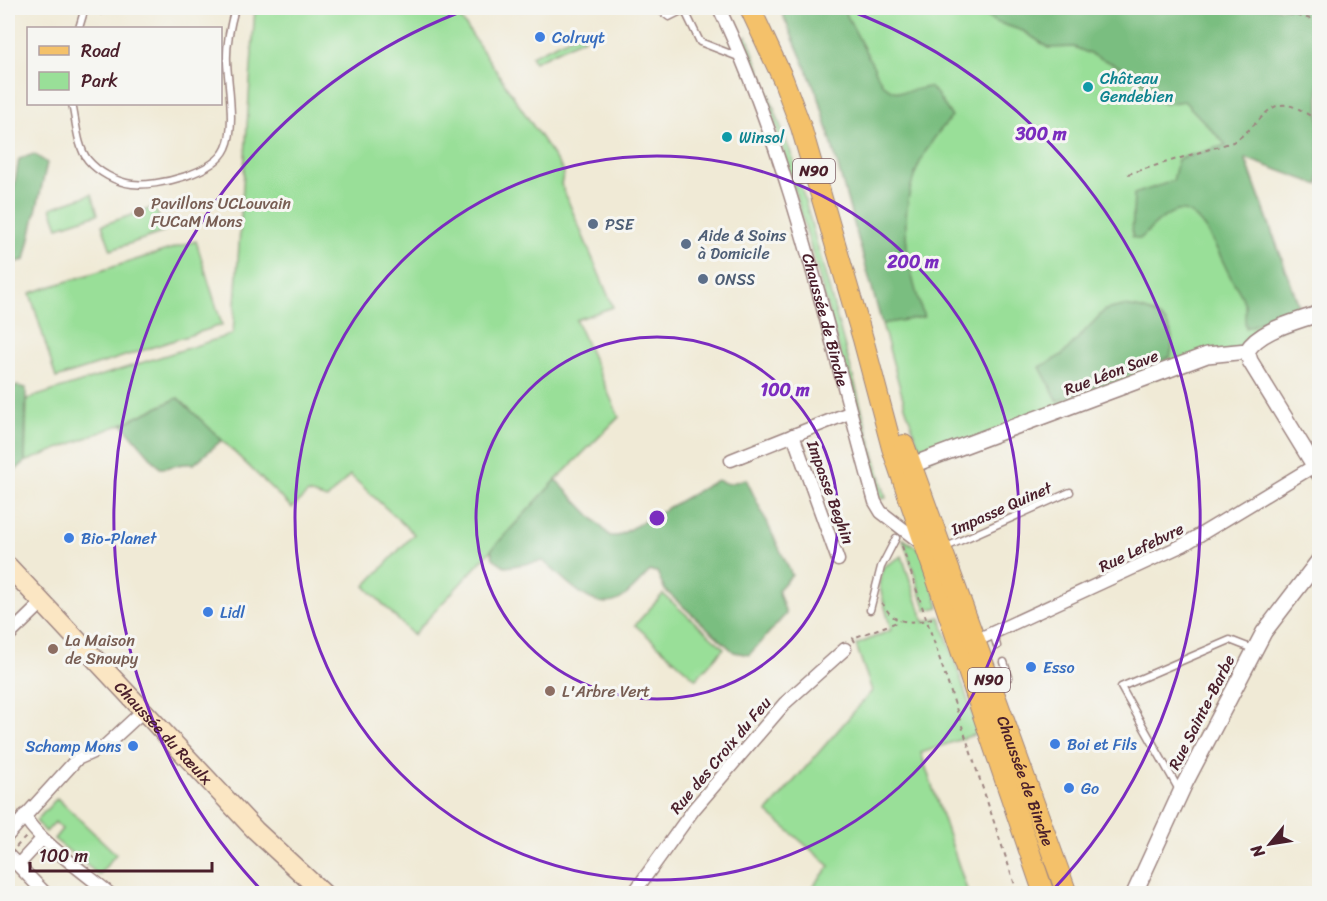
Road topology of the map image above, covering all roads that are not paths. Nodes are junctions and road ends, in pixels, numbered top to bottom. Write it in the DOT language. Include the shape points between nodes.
graph roads {
  1 [pos="85,8"];
  2 [pos="235,8"];
  3 [pos="686,8"];
  4 [pos="719,8"];
  5 [pos="750,8"];
  6 [pos="661,11"];
  7 [pos="79,27"];
  8 [pos="744,59"];
  9 [pos="72,105"];
  10 [pos="1320,313"];
  11 [pos="863,339"];
  12 [pos="1247,351"];
  13 [pos="878,402"];
  14 [pos="849,413"];
  15 [pos="793,435"];
  16 [pos="731,460"];
  17 [pos="912,465"];
  18 [pos="1317,471"];
  19 [pos="1070,492"];
  20 [pos="897,532"];
  21 [pos="935,548"];
  22 [pos="1320,559"];
  23 [pos="838,560"];
  24 [pos="8,566"];
  25 [pos="42,603"];
  26 [pos="870,610"];
  27 [pos="8,636"];
  28 [pos="984,637"];
  29 [pos="997,646"];
  30 [pos="845,649"];
  31 [pos="1254,649"];
  32 [pos="1004,662"];
  33 [pos="991,685"];
  34 [pos="142,711"];
  35 [pos="1180,793"];
  36 [pos="25,815"];
  37 [pos="8,835"];
  38 [pos="42,839"];
  39 [pos="8,855"];
  40 [pos="20,862"];
  41 [pos="46,894"];
  42 [pos="110,894"];
  43 [pos="324,894"];
  44 [pos="633,894"];
  45 [pos="1044,894"];
  46 [pos="1067,894"];
  47 [pos="1134,894"];
  1 -- 7 [label="lane"];
  2 -- 9 [label="lane" via="228,31 229,135 226,149 204,169 147,184 131,184 99,171 87,159"];
  3 -- 6 [label="lane" via="669,16"];
  3 -- 8 [label="lane" via="700,42"];
  4 -- 8 [label="street, Chaussée de Binche"];
  5 -- 11 [label="main road, Chaussée de Binche / N90" via="801,127"];
  8 -- 14 [label="street, Chaussée de Binche" via="776,148"];
  10 -- 12 [label="street" via="1262,335"];
  11 -- 13 [label="main road, Chaussée de Binche / N90"];
  11 -- 17 [label="main road, Chaussée de Binche / N90"];
  12 -- 17 [label="street, Rue Léon Save" via="1207,355"];
  12 -- 18 [label="street"];
  13 -- 17 [label="street, Chaussée de Binche" via="904,457"];
  13 -- 21 [label="main road, Chaussée de Binche / N90"];
  14 -- 15 [label="street"];
  14 -- 20 [label="street, Chaussée de Binche" via="875,502"];
  15 -- 16 [label="street"];
  15 -- 23 [label="street, Impasse Beghin"];
  17 -- 21 [label="main road, Chaussée de Binche / N90"];
  18 -- 28 [label="street, Rue Lefebvre" via="1183,545"];
  19 -- 21 [label="lane, Impasse Quinet"];
  20 -- 21 [label="street, Chaussée de Binche"];
  20 -- 26 [label="lane" via="881,567"];
  21 -- 28 [label="main road, Chaussée de Binche / N90"];
  21 -- 45 [label="main road, Chaussée de Binche / N90"];
  22 -- 31 [label="street, Rue Sainte-Barbe" via="1281,606"];
  24 -- 25 [label="main road, Chaussée du Rœulx"];
  25 -- 27 [label="street"];
  25 -- 34 [label="main road, Chaussée du Rœulx"];
  28 -- 29 [label="lane"];
  28 -- 33 [label="main road, Chaussée de Binche / N90"];
  30 -- 44 [label="street, Rue des Croix du Feu" via="785,703 701,800"];
  31 -- 35 [label="street, Rue Sainte-Barbe"];
  31 -- 35 [label="lane" via="1230,640 1120,687"];
  32 -- 33 [label="lane" via="1009,677"];
  33 -- 46 [label="main road, Chaussée de Binche / N90"];
  34 -- 36 [label="street" via="104,747 78,759"];
  34 -- 43 [label="main road, Chaussée du Rœulx" via="255,830"];
  35 -- 47 [label="street, Rue Sainte-Barbe"];
  36 -- 37 [label="street"];
  36 -- 38 [label="street"];
  38 -- 40 [label="street"];
  38 -- 42 [label="street"];
  39 -- 40 [label="street"];
  40 -- 41 [label="street"];
}
